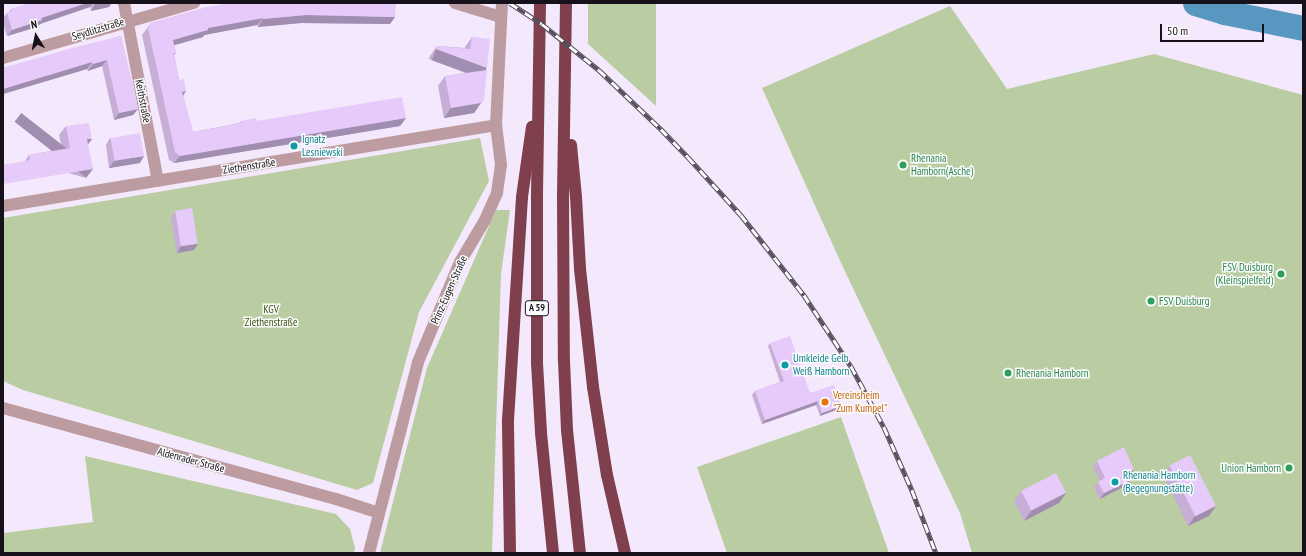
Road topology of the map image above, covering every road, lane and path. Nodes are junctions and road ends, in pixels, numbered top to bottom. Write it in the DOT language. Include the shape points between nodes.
graph roads {
  1 [pos="124,3"];
  2 [pos="194,3"];
  3 [pos="455,3"];
  4 [pos="502,3"];
  5 [pos="540,3"];
  6 [pos="566,3"];
  7 [pos="501,17"];
  8 [pos="128,20"];
  9 [pos="3,58"];
  10 [pos="539,77"];
  11 [pos="566,96"];
  12 [pos="496,125"];
  13 [pos="158,181"];
  14 [pos="3,206"];
  15 [pos="3,408"];
  16 [pos="378,513"];
  17 [pos="369,553"];
  18 [pos="510,553"];
  19 [pos="553,553"];
  20 [pos="580,553"];
  21 [pos="624,553"];
  1 -- 8 [label="street, Keithstraße"];
  2 -- 8 [label="street, Seydlitzstraße"];
  3 -- 7 [label="street"];
  4 -- 7 [label="street, Prinz-Eugen-Straße"];
  5 -- 10 [label="highway, A 59"];
  6 -- 11 [label="highway, A 59"];
  7 -- 12 [label="street, Prinz-Eugen-Straße"];
  8 -- 9 [label="street, Seydlitzstraße"];
  8 -- 13 [label="street, Keithstraße"];
  10 -- 18 [label="highway" via="522,197 512,347 508,420"];
  10 -- 19 [label="highway, A 59" via="537,363"];
  11 -- 20 [label="highway, A 59" via="563,196 564,362 572,493"];
  11 -- 21 [label="highway" via="580,269 600,437"];
  12 -- 13 [label="street, Ziethenstraße"];
  12 -- 16 [label="street, Prinz-Eugen-Straße" via="501,165 497,193 485,220 460,262 418,362"];
  13 -- 14 [label="street, Ziethenstraße"];
  15 -- 16 [label="street, Aldenrader Straße" via="336,499"];
  16 -- 17 [label="street, Prinz-Eugen-Straße"];
}
